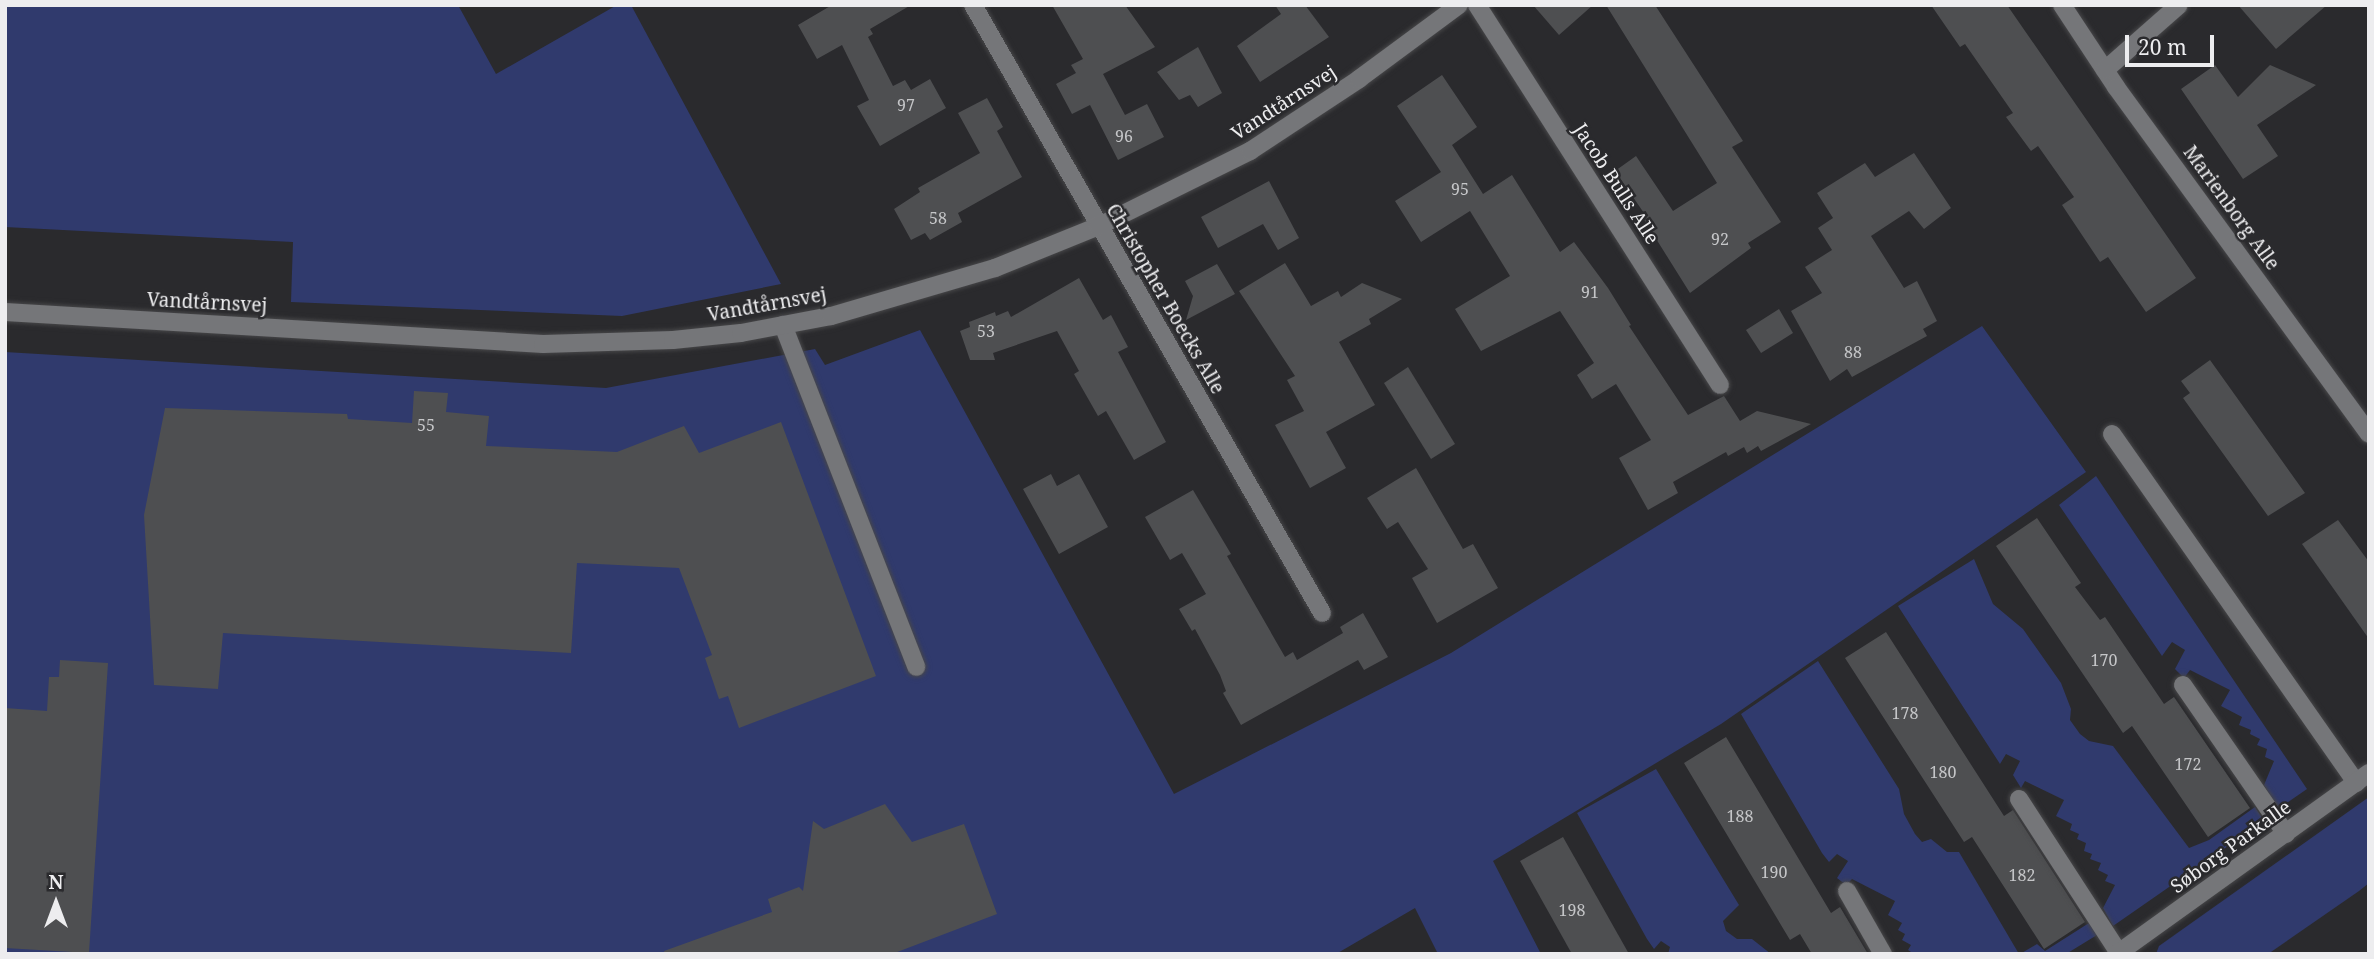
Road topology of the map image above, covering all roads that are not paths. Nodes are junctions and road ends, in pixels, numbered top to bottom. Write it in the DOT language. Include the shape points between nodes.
graph roads {
  1 [pos="973,5"];
  2 [pos="1459,5"];
  3 [pos="1477,5"];
  4 [pos="2062,5"];
  5 [pos="2179,5"];
  6 [pos="2105,70"];
  7 [pos="1099,226"];
  8 [pos="5,312"];
  9 [pos="783,325"];
  10 [pos="1720,385"];
  11 [pos="2112,434"];
  12 [pos="2369,434"];
  13 [pos="1322,613"];
  14 [pos="916,667"];
  15 [pos="2183,685"];
  16 [pos="2362,778"];
  17 [pos="2019,799"];
  18 [pos="2286,834"];
  19 [pos="1847,891"];
  20 [pos="2118,953"];
  21 [pos="1883,954"];
  1 -- 7 [label="street, Christopher Boecks Alle"];
  2 -- 7 [label="street, Vandtårnsvej" via="1250,151"];
  3 -- 10 [label="street, Jacob Bulls Alle"];
  4 -- 6 [label="street, Marienborg Alle"];
  5 -- 6 [label="street"];
  6 -- 12 [label="street, Marienborg Alle"];
  7 -- 9 [label="street, Vandtårnsvej" via="929,289"];
  7 -- 13 [label="street, Christopher Boecks Alle"];
  8 -- 9 [label="street, Vandtårnsvej" via="543,344 673,340"];
  9 -- 14 [label="street"];
  11 -- 16 [label="street"];
  15 -- 18 [label="street"];
  16 -- 18 [label="street, Søborg Parkalle"];
  17 -- 20 [label="street"];
  18 -- 20 [label="street, Søborg Parkalle"];
  19 -- 21 [label="street"];
}
